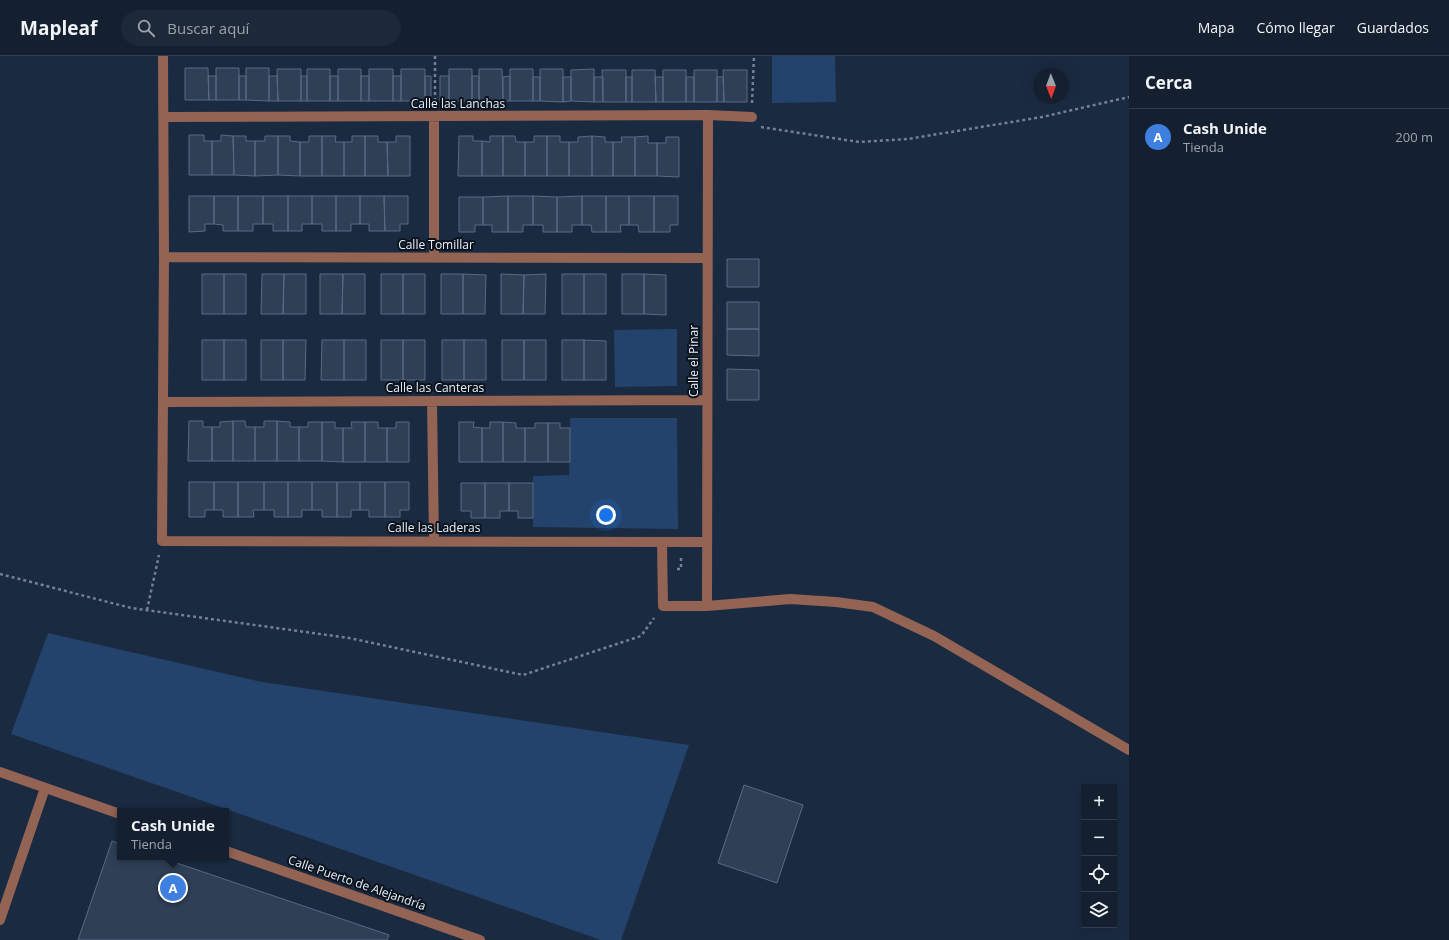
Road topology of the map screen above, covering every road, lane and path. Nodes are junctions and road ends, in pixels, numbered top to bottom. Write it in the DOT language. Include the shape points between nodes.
graph roads {
  1 [pos="163,56"];
  2 [pos="434,56"];
  3 [pos="754,56"];
  4 [pos="1129,97"];
  5 [pos="434,103"];
  6 [pos="708,115"];
  7 [pos="164,117"];
  8 [pos="434,117"];
  9 [pos="752,117"];
  10 [pos="164,257"];
  11 [pos="434,258"];
  12 [pos="707,258"];
  13 [pos="707,400"];
  14 [pos="432,401"];
  15 [pos="163,402"];
  16 [pos="162,540"];
  17 [pos="434,541"];
  18 [pos="662,542"];
  19 [pos="706,542"];
  20 [pos="681,554"];
  21 [pos="676,569"];
  22 [pos="0,574"];
  23 [pos="663,606"];
  24 [pos="707,606"];
  25 [pos="147,611"];
  26 [pos="1129,750"];
  27 [pos="0,772"];
  28 [pos="45,788"];
  29 [pos="117,813"];
  30 [pos="229,852"];
  31 [pos="0,920"];
  32 [pos="480,940"];
  1 -- 7 [label="street"];
  2 -- 5 [label="path"];
  3 -- 9 [label="path"];
  4 -- 9 [label="path" via="984,127 908,139 858,142 752,125"];
  6 -- 8 [label="street, Calle las Lanchas"];
  6 -- 9 [label="street, Calle las Lanchas"];
  6 -- 12 [label="street, Calle el Pinar"];
  7 -- 8 [label="street, Calle las Lanchas"];
  7 -- 10 [label="street"];
  8 -- 11 [label="street"];
  10 -- 11 [label="street, Calle Tomillar"];
  10 -- 15 [label="street"];
  11 -- 12 [label="street, Calle Tomillar"];
  12 -- 13 [label="street, Calle el Pinar"];
  13 -- 14 [label="street, Calle las Canteras"];
  13 -- 19 [label="street, Calle el Pinar"];
  14 -- 15 [label="street, Calle las Canteras"];
  14 -- 17 [label="street"];
  15 -- 16 [label="street"];
  16 -- 17 [label="street, Calle las Laderas"];
  16 -- 25 [label="path"];
  17 -- 18 [label="street, Calle las Laderas"];
  18 -- 19 [label="street, Calle las Laderas"];
  18 -- 23 [label="street"];
  19 -- 24 [label="street, Calle el Pinar"];
  20 -- 21 [label="path" via="681,568"];
  22 -- 25 [label="path"];
  23 -- 24 [label="street"];
  23 -- 25 [label="path" via="641,636 523,675 349,638"];
  24 -- 26 [label="street" via="790,599 873,607 934,636"];
  27 -- 28 [label="street"];
  28 -- 29 [label="street"];
  28 -- 31 [label="street"];
  30 -- 32 [label="street, Calle Puerto de Alejandría"];
}
